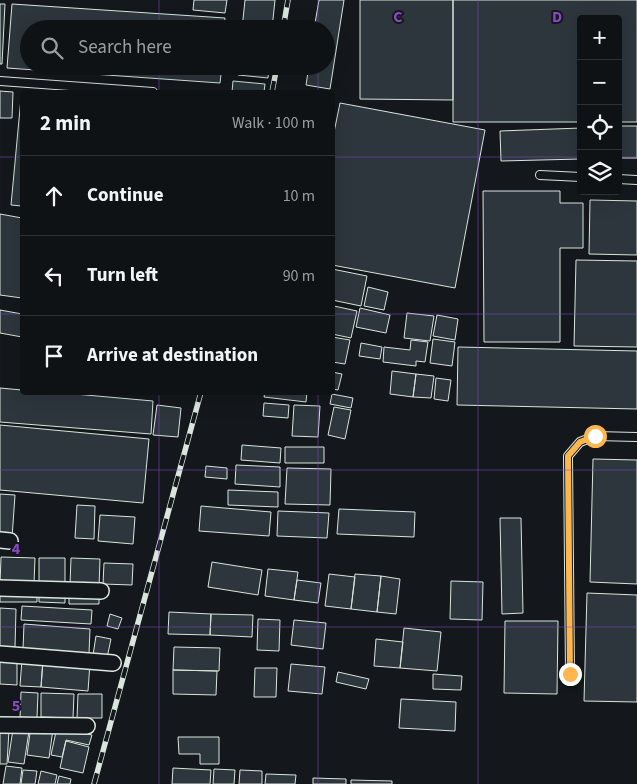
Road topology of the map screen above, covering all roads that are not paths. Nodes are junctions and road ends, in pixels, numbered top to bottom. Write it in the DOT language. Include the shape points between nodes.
graph roads {
  1 [pos="0,81"];
  2 [pos="126,90"];
  3 [pos="540,175"];
  4 [pos="577,177"];
  5 [pos="622,179"];
  6 [pos="637,180"];
  7 [pos="637,436"];
  8 [pos="0,588"];
  9 [pos="101,591"];
  10 [pos="0,654"];
  11 [pos="113,663"];
  12 [pos="570,674"];
  13 [pos="0,724"];
  14 [pos="87,726"];
  1 -- 2 [label="lane"];
  3 -- 4 [label="lane"];
  5 -- 6 [label="lane"];
  7 -- 12 [label="lane" via="595,436 580,442 568,456"];
  8 -- 9 [label="street"];
  10 -- 11 [label="street"];
  13 -- 14 [label="street"];
}
